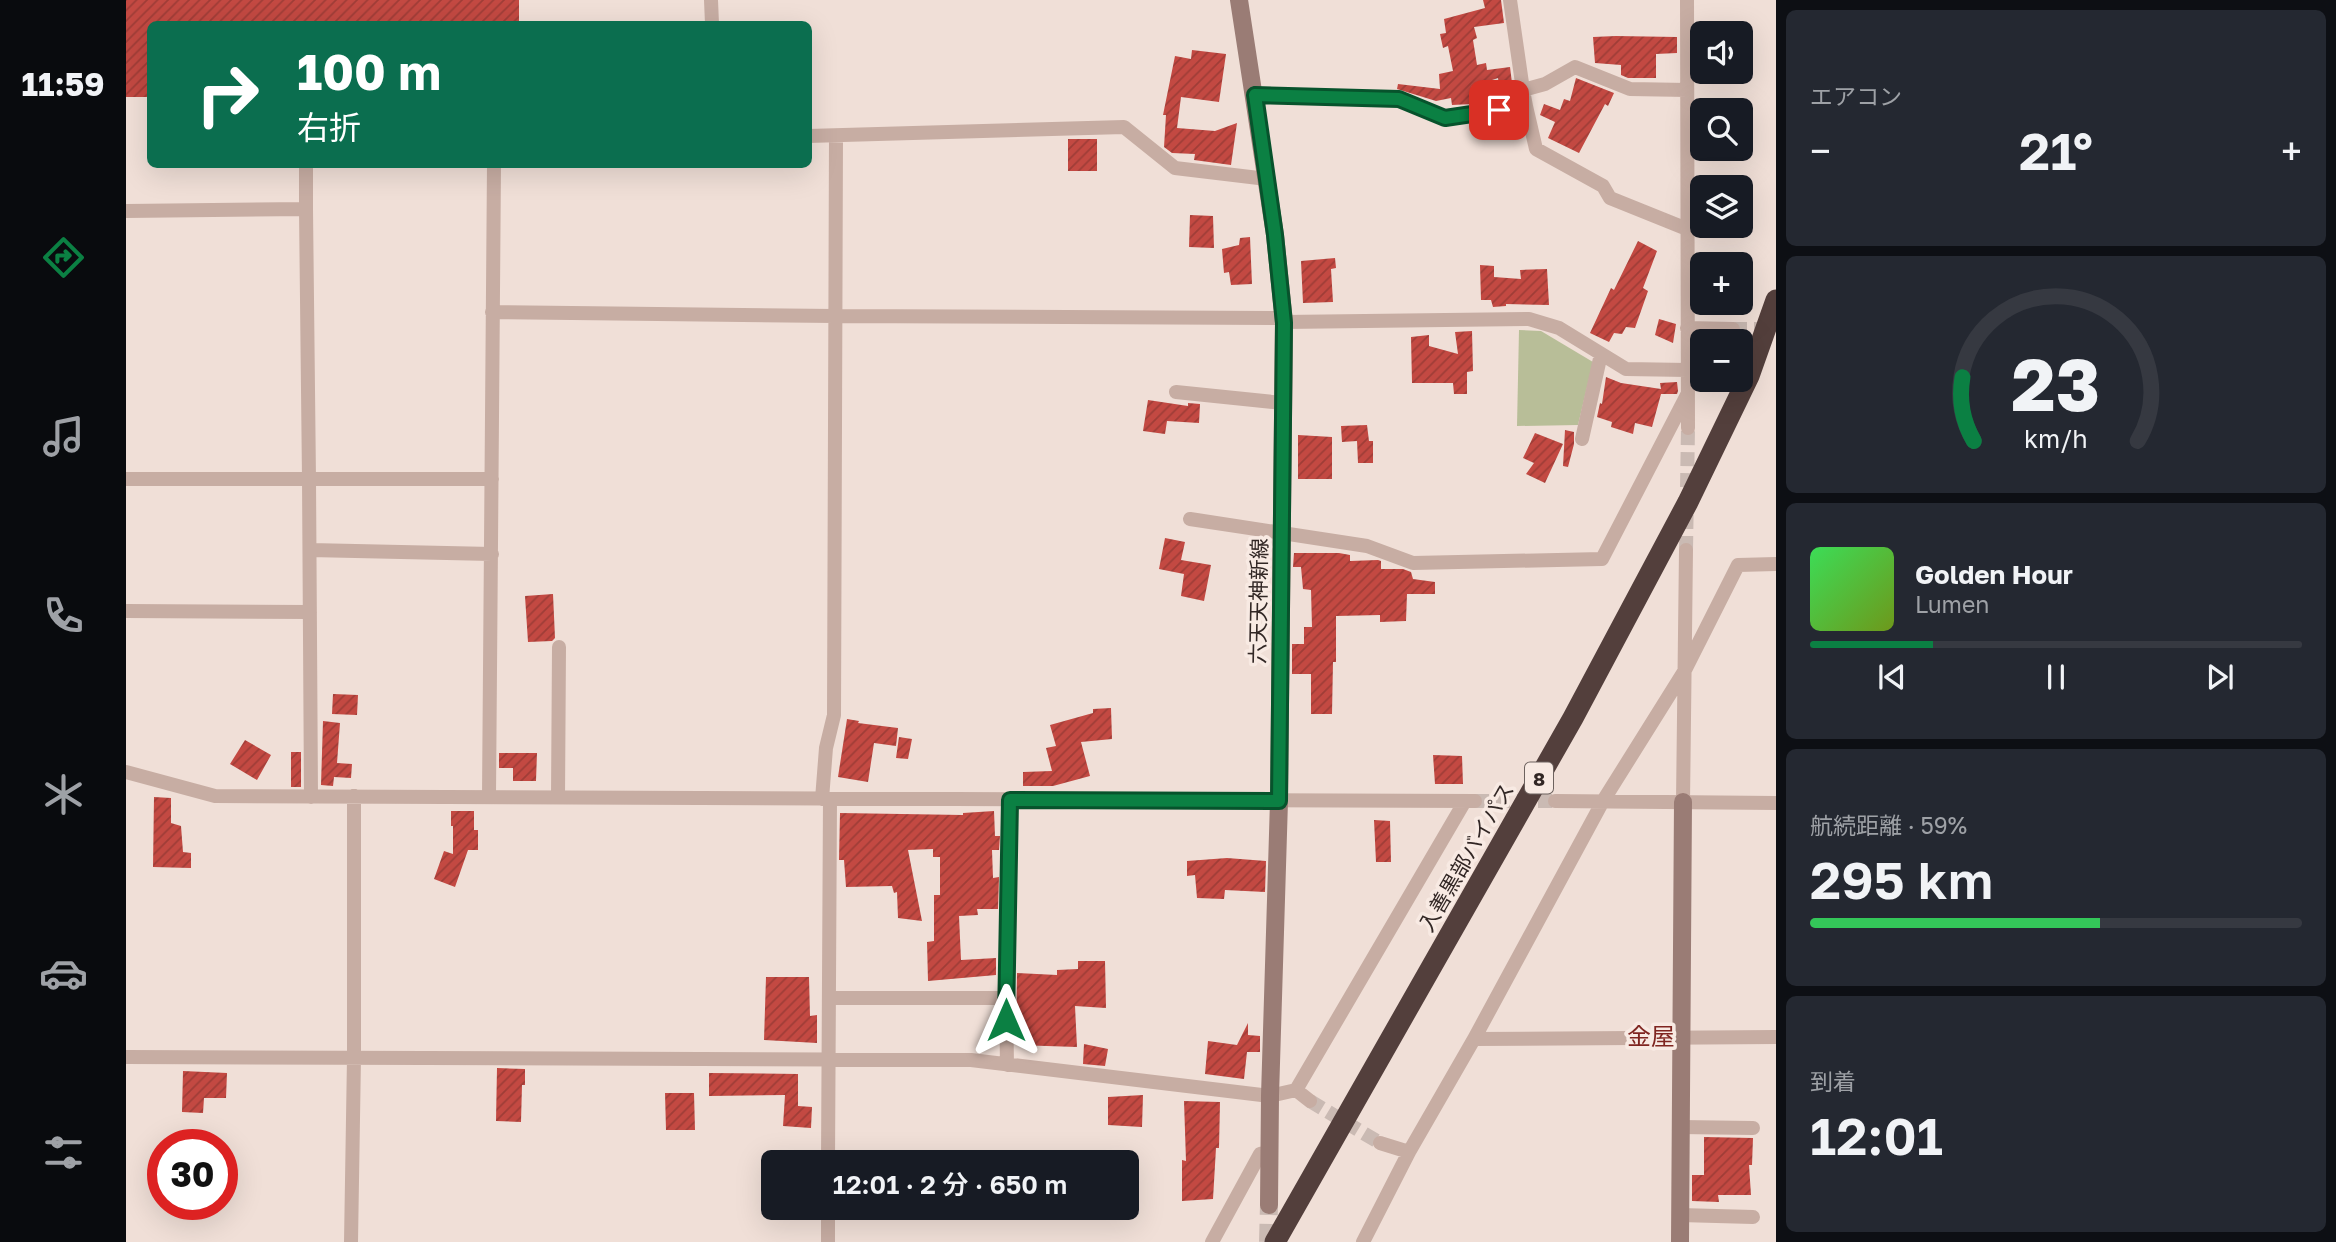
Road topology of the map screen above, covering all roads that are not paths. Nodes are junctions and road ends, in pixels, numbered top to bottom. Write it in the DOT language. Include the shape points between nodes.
graph roads {
  1 [pos="710,0"];
  2 [pos="1239,0"];
  3 [pos="1510,0"];
  4 [pos="1687,0"];
  5 [pos="712,21"];
  6 [pos="1523,90"];
  7 [pos="1687,90"];
  8 [pos="1255,95"];
  9 [pos="1526,106"];
  10 [pos="812,136"];
  11 [pos="836,136"];
  12 [pos="306,168"];
  13 [pos="494,168"];
  14 [pos="1267,179"];
  15 [pos="306,209"];
  16 [pos="126,211"];
  17 [pos="1687,229"];
  18 [pos="1776,300"];
  19 [pos="492,312"];
  20 [pos="834,316"];
  21 [pos="1284,320"];
  22 [pos="1687,328"];
  23 [pos="1733,328"];
  24 [pos="1601,354"];
  25 [pos="1687,370"];
  26 [pos="1176,392"];
  27 [pos="1687,395"];
  28 [pos="1283,403"];
  29 [pos="1688,428"];
  30 [pos="1582,439"];
  31 [pos="126,479"];
  32 [pos="309,479"];
  33 [pos="492,479"];
  34 [pos="1190,519"];
  35 [pos="1282,533"];
  36 [pos="310,550"];
  37 [pos="1686,550"];
  38 [pos="492,554"];
  39 [pos="1776,564"];
  40 [pos="126,611"];
  41 [pos="310,612"];
  42 [pos="559,647"];
  43 [pos="1685,670"];
  44 [pos="126,772"];
  45 [pos="354,796"];
  46 [pos="489,796"];
  47 [pos="312,797"];
  48 [pos="558,797"];
  49 [pos="826,799"];
  50 [pos="1010,800"];
  51 [pos="1279,801"];
  52 [pos="1555,801"];
  53 [pos="1603,801"];
  54 [pos="1683,802"];
  55 [pos="1776,803"];
  56 [pos="829,998"];
  57 [pos="1006,998"];
  58 [pos="1681,1037"];
  59 [pos="1776,1037"];
  60 [pos="1474,1039"];
  61 [pos="126,1057"];
  62 [pos="354,1057"];
  63 [pos="828,1059"];
  64 [pos="1007,1065"];
  65 [pos="1296,1090"];
  66 [pos="1270,1096"];
  67 [pos="1310,1101"];
  68 [pos="1680,1127"];
  69 [pos="1753,1128"];
  70 [pos="1380,1143"];
  71 [pos="828,1150"];
  72 [pos="1409,1152"];
  73 [pos="1271,1153"];
  74 [pos="1269,1205"];
  75 [pos="1680,1215"];
  76 [pos="1753,1217"];
  77 [pos="828,1220"];
  78 [pos="351,1242"];
  79 [pos="828,1242"];
  80 [pos="1212,1242"];
  81 [pos="1275,1242"];
  82 [pos="1363,1242"];
  83 [pos="1680,1242"];
  1 -- 5 [label="street"];
  2 -- 8 [label="main road, 六天天神新線"];
  3 -- 6 [label="street"];
  4 -- 7 [label="street"];
  6 -- 7 [label="street" via="1575,67 1630,89"];
  6 -- 9 [label="street"];
  7 -- 17 [label="street"];
  8 -- 9 [label="street" via="1399,99 1445,118"];
  8 -- 14 [label="main road, 六天天神新線"];
  9 -- 17 [label="street" via="1536,149 1604,186 1610,198"];
  10 -- 11 [label="street"];
  11 -- 14 [label="street" via="1124,127 1175,168"];
  11 -- 20 [label="street"];
  12 -- 15 [label="street"];
  13 -- 19 [label="street"];
  14 -- 21 [label="main road, 六天天神新線"];
  15 -- 16 [label="street"];
  15 -- 32 [label="street"];
  17 -- 22 [label="street"];
  18 -- 81 [label="highway, 入善黒部バイパス / 8" via="1743,389 1688,502 1573,718"];
  19 -- 20 [label="street"];
  19 -- 33 [label="street"];
  20 -- 21 [label="street"];
  20 -- 49 [label="street" via="834,715 826,748"];
  21 -- 24 [label="street" via="1529,319 1559,328"];
  21 -- 28 [label="main road, 六天天神新線"];
  22 -- 23 [label="street"];
  22 -- 25 [label="street"];
  24 -- 25 [label="street" via="1626,369"];
  24 -- 30 [label="street"];
  25 -- 27 [label="street"];
  26 -- 28 [label="street"];
  27 -- 29 [label="street"];
  27 -- 35 [label="street" via="1602,559 1413,563 1367,546"];
  28 -- 35 [label="main road, 六天天神新線"];
  31 -- 32 [label="street"];
  32 -- 33 [label="street"];
  32 -- 36 [label="street"];
  33 -- 38 [label="street"];
  34 -- 35 [label="street"];
  35 -- 51 [label="main road, 六天天神新線"];
  36 -- 38 [label="street"];
  36 -- 41 [label="street"];
  37 -- 43 [label="street"];
  38 -- 46 [label="street"];
  39 -- 43 [label="street" via="1738,565"];
  40 -- 41 [label="street"];
  41 -- 47 [label="street"];
  42 -- 48 [label="street"];
  43 -- 53 [label="street"];
  43 -- 54 [label="street"];
  44 -- 47 [label="street" via="215,796"];
  45 -- 46 [label="street"];
  45 -- 47 [label="street"];
  45 -- 62 [label="street"];
  46 -- 48 [label="street"];
  48 -- 49 [label="street"];
  49 -- 50 [label="street"];
  49 -- 56 [label="street"];
  50 -- 51 [label="street"];
  50 -- 57 [label="street"];
  51 -- 65 [label="street" via="1470,801"];
  51 -- 66 [label="main road, 六天天神新線"];
  52 -- 53 [label="street"];
  53 -- 54 [label="street"];
  53 -- 60 [label="street"];
  54 -- 55 [label="street"];
  54 -- 58 [label="main road"];
  56 -- 57 [label="street"];
  56 -- 63 [label="street"];
  57 -- 64 [label="street"];
  58 -- 59 [label="street"];
  58 -- 60 [label="street"];
  58 -- 68 [label="main road"];
  60 -- 72 [label="street"];
  61 -- 62 [label="street"];
  62 -- 63 [label="street"];
  62 -- 78 [label="street"];
  63 -- 64 [label="street" via="971,1060"];
  63 -- 71 [label="street"];
  64 -- 66 [label="street"];
  65 -- 66 [label="street"];
  65 -- 67 [label="street"];
  66 -- 73 [label="main road, 六天天神新線"];
  68 -- 69 [label="street"];
  68 -- 75 [label="main road"];
  70 -- 72 [label="street"];
  72 -- 82 [label="street"];
  73 -- 74 [label="main road, 六天天神新線"];
  73 -- 80 [label="street" via="1260,1154"];
  75 -- 76 [label="street"];
  75 -- 83 [label="main road"];
  77 -- 79 [label="street"];
}
